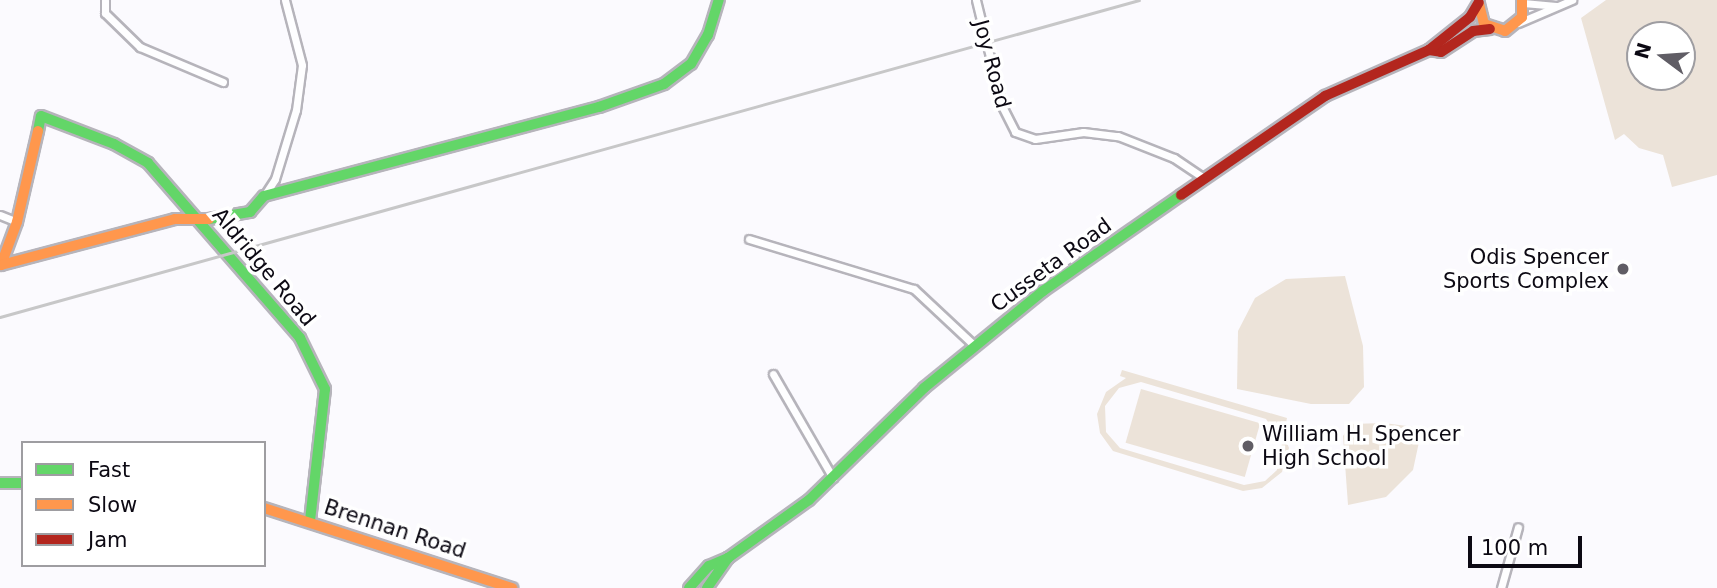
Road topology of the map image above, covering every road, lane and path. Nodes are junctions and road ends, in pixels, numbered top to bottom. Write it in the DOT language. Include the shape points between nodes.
graph roads {
  1 [pos="106,0"];
  2 [pos="285,0"];
  3 [pos="719,0"];
  4 [pos="976,0"];
  5 [pos="1572,0"];
  6 [pos="1479,1"];
  7 [pos="1522,1"];
  8 [pos="1556,6"];
  9 [pos="1518,23"];
  10 [pos="1490,29"];
  11 [pos="1429,50"];
  12 [pos="223,82"];
  13 [pos="1205,179"];
  14 [pos="264,196"];
  15 [pos="0,215"];
  16 [pos="198,220"];
  17 [pos="17,222"];
  18 [pos="749,239"];
  19 [pos="975,346"];
  20 [pos="773,373"];
  21 [pos="833,478"];
  22 [pos="0,483"];
  23 [pos="21,483"];
  24 [pos="266,509"];
  25 [pos="310,522"];
  26 [pos="1518,527"];
  27 [pos="728,558"];
  28 [pos="512,588"];
  29 [pos="689,588"];
  30 [pos="707,588"];
  31 [pos="1501,588"];
  1 -- 12 [label="street" via="104,13 140,47"];
  2 -- 14 [label="street" via="302,65 296,110 275,179"];
  3 -- 14 [label="street" via="708,35 691,64 664,84 599,107"];
  4 -- 13 [label="street, Joy Road" via="1002,106 1015,132 1035,139 1083,132 1118,136 1174,158"];
  5 -- 8 [label="street, Cusseta Road"];
  6 -- 10 [label="street, Cusseta Road" via="1480,17"];
  6 -- 11 [label="street, Cusseta Road" via="1470,17"];
  7 -- 8 [label="street, Cusseta Road"];
  7 -- 9 [label="street, Cusseta Road"];
  8 -- 9 [label="street, Cusseta Road"];
  9 -- 10 [label="street, Cusseta Road" via="1505,31"];
  10 -- 11 [label="street, Cusseta Road" via="1473,31 1441,52"];
  11 -- 13 [label="street, Cusseta Road" via="1325,96"];
  13 -- 19 [label="street, Cusseta Road" via="1044,291"];
  14 -- 16 [label="street" via="250,212 231,219"];
  15 -- 17 [label="street"];
  16 -- 17 [label="street" via="175,219 1,265"];
  16 -- 17 [label="street, Aldridge Road" via="148,163 114,144 41,116"];
  16 -- 25 [label="street, Aldridge Road" via="293,329 325,389"];
  18 -- 19 [label="street" via="914,289"];
  19 -- 21 [label="street, Cusseta Road" via="924,388"];
  20 -- 21 [label="street"];
  21 -- 27 [label="street, Cusseta Road"];
  22 -- 23 [label="street"];
  24 -- 25 [label="street, Brennan Road"];
  25 -- 28 [label="street, Brennan Road"];
  26 -- 31 [label="street"];
  27 -- 29 [label="street, Cusseta Road" via="709,566"];
  27 -- 30 [label="street, Cusseta Road"];
}
